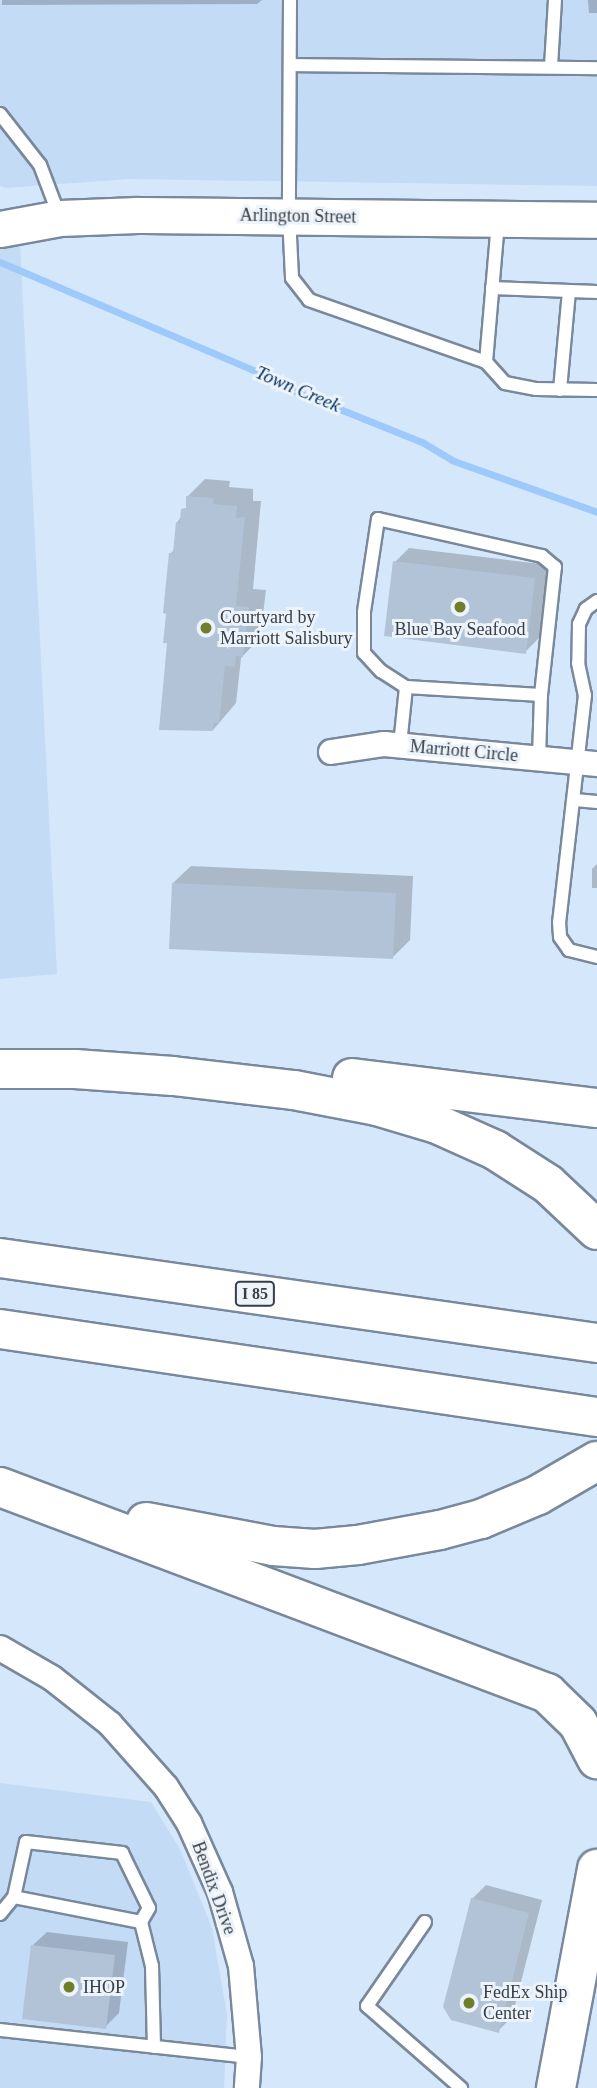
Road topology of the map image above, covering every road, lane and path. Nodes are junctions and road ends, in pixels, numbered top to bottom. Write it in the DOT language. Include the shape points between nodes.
graph roads {
  1 [pos="290,0"];
  2 [pos="555,0"];
  3 [pos="290,65"];
  4 [pos="551,67"];
  5 [pos="597,68"];
  6 [pos="0,114"];
  7 [pos="289,216"];
  8 [pos="60,218"];
  9 [pos="499,219"];
  10 [pos="597,220"];
  11 [pos="0,229"];
  12 [pos="492,288"];
  13 [pos="569,291"];
  14 [pos="597,292"];
  15 [pos="486,362"];
  16 [pos="560,390"];
  17 [pos="597,390"];
  18 [pos="597,601"];
  19 [pos="406,687"];
  20 [pos="541,695"];
  21 [pos="591,696"];
  22 [pos="400,745"];
  23 [pos="331,752"];
  24 [pos="539,758"];
  25 [pos="588,763"];
  26 [pos="575,800"];
  27 [pos="597,802"];
  28 [pos="597,957"];
  29 [pos="0,1069"];
  30 [pos="75,1069"];
  31 [pos="597,1108"];
  32 [pos="597,1230"];
  33 [pos="0,1258"];
  34 [pos="0,1329"];
  35 [pos="597,1343"];
  36 [pos="597,1417"];
  37 [pos="597,1461"];
  38 [pos="0,1478"];
  39 [pos="0,1487"];
  40 [pos="0,1648"];
  41 [pos="597,1759"];
  42 [pos="597,1869"];
  43 [pos="14,1897"];
  44 [pos="0,1914"];
  45 [pos="141,1922"];
  46 [pos="425,1922"];
  47 [pos="0,2030"];
  48 [pos="154,2047"];
  49 [pos="249,2057"];
  50 [pos="247,2088"];
  51 [pos="461,2088"];
  52 [pos="556,2088"];
  1 -- 3 [label="lane"];
  2 -- 4 [label="lane"];
  3 -- 4 [label="lane"];
  3 -- 7 [label="lane"];
  4 -- 5 [label="lane"];
  6 -- 8 [label="lane" via="40,165"];
  7 -- 8 [label="street, Arlington Street"];
  7 -- 9 [label="street, Arlington Street"];
  7 -- 15 [label="lane" via="292,278 309,300"];
  8 -- 11 [label="street, Arlington Street"];
  9 -- 10 [label="street, Arlington Street"];
  9 -- 12 [label="lane"];
  12 -- 13 [label="lane"];
  12 -- 15 [label="lane"];
  13 -- 14 [label="lane"];
  13 -- 16 [label="lane"];
  15 -- 16 [label="lane" via="505,383"];
  16 -- 17 [label="lane"];
  18 -- 21 [label="lane" via="586,609 579,624 578,663"];
  19 -- 20 [label="lane"];
  19 -- 20 [label="lane" via="364,653 363,611 378,519 542,556 555,567"];
  19 -- 22 [label="lane"];
  20 -- 24 [label="lane"];
  21 -- 25 [label="lane"];
  22 -- 23 [label="street, Marriott Circle"];
  22 -- 24 [label="street, Marriott Circle"];
  24 -- 25 [label="street, Marriott Circle"];
  25 -- 26 [label="lane"];
  26 -- 27 [label="lane"];
  26 -- 28 [label="lane" via="560,937 569,950"];
  29 -- 30 [label="main road"];
  30 -- 31 [label="main road" via="167,1066 279,1071"];
  30 -- 32 [label="main road" via="294,1090 417,1117 514,1161 556,1191"];
  33 -- 35 [label="main road, I 85"];
  34 -- 36 [label="main road"];
  37 -- 38 [label="main road" via="519,1504 460,1525 379,1542 315,1549 168,1527"];
  39 -- 41 [label="main road" via="547,1693 574,1719"];
  40 -- 49 [label="street, Bendix Drive" via="52,1678 110,1724 152,1770 188,1823 220,1892 241,1966"];
  42 -- 52 [label="main road"];
  43 -- 44 [label="lane"];
  43 -- 45 [label="lane"];
  43 -- 45 [label="lane" via="26,1842 122,1853 149,1908"];
  45 -- 48 [label="lane" via="152,1966"];
  46 -- 51 [label="lane" via="367,2006"];
  47 -- 48 [label="lane"];
  48 -- 49 [label="lane"];
  49 -- 50 [label="street, Bendix Drive"];
}
